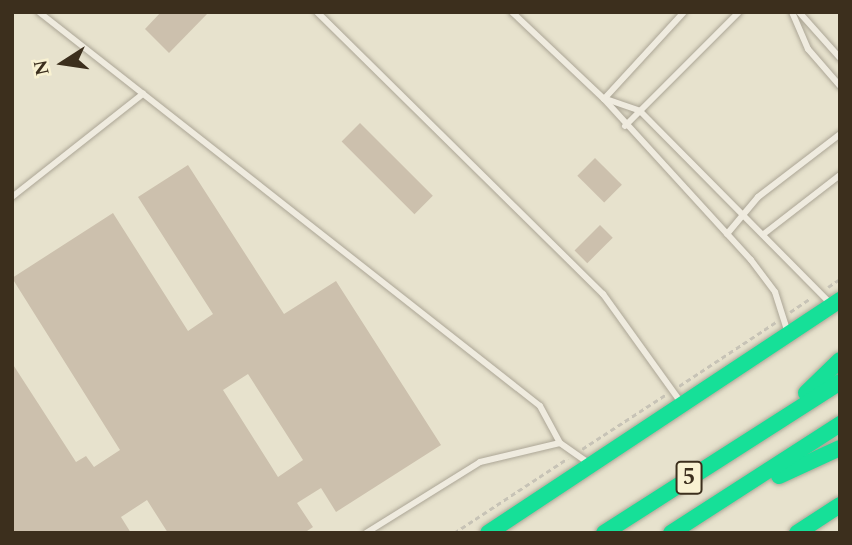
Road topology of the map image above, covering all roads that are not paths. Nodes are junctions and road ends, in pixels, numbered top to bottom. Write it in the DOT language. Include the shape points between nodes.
graph roads {
  1 [pos="39,12"];
  2 [pos="317,12"];
  3 [pos="512,12"];
  4 [pos="684,12"];
  5 [pos="738,12"];
  6 [pos="792,12"];
  7 [pos="799,12"];
  8 [pos="838,53"];
  9 [pos="840,86"];
  10 [pos="143,94"];
  11 [pos="604,99"];
  12 [pos="640,111"];
  13 [pos="625,126"];
  14 [pos="840,134"];
  15 [pos="840,175"];
  16 [pos="12,197"];
  17 [pos="745,212"];
  18 [pos="765,233"];
  19 [pos="727,234"];
  20 [pos="836,303"];
  21 [pos="789,335"];
  22 [pos="840,360"];
  23 [pos="840,382"];
  24 [pos="683,407"];
  25 [pos="775,423"];
  26 [pos="840,424"];
  27 [pos="560,443"];
  28 [pos="840,448"];
  29 [pos="593,466"];
  30 [pos="719,502"];
  31 [pos="840,505"];
  32 [pos="366,533"];
  33 [pos="488,533"];
  34 [pos="604,533"];
  35 [pos="671,533"];
  36 [pos="797,533"];
  1 -- 10 [label="lane"];
  2 -- 24 [label="lane" via="603,294"];
  3 -- 11 [label="lane"];
  4 -- 11 [label="lane"];
  5 -- 12 [label="lane"];
  6 -- 9 [label="lane" via="808,49"];
  7 -- 8 [label="lane"];
  10 -- 16 [label="lane"];
  10 -- 27 [label="lane" via="540,406"];
  11 -- 12 [label="lane"];
  11 -- 13 [label="lane"];
  12 -- 13 [label="lane"];
  12 -- 17 [label="lane"];
  13 -- 19 [label="lane"];
  14 -- 17 [label="lane"];
  15 -- 18 [label="lane"];
  17 -- 18 [label="lane"];
  17 -- 19 [label="lane"];
  18 -- 20 [label="lane"];
  19 -- 21 [label="lane" via="775,292"];
  20 -- 21 [label="main road"];
  21 -- 24 [label="main road"];
  22 -- 25 [label="main road"];
  23 -- 25 [label="main road, 5"];
  24 -- 29 [label="main road"];
  25 -- 34 [label="main road, 5"];
  26 -- 30 [label="main road, 5"];
  27 -- 29 [label="lane"];
  27 -- 32 [label="lane" via="480,462"];
  28 -- 30 [label="main road"];
  29 -- 33 [label="main road"];
  30 -- 35 [label="main road, 5"];
  31 -- 36 [label="main road"];
}
